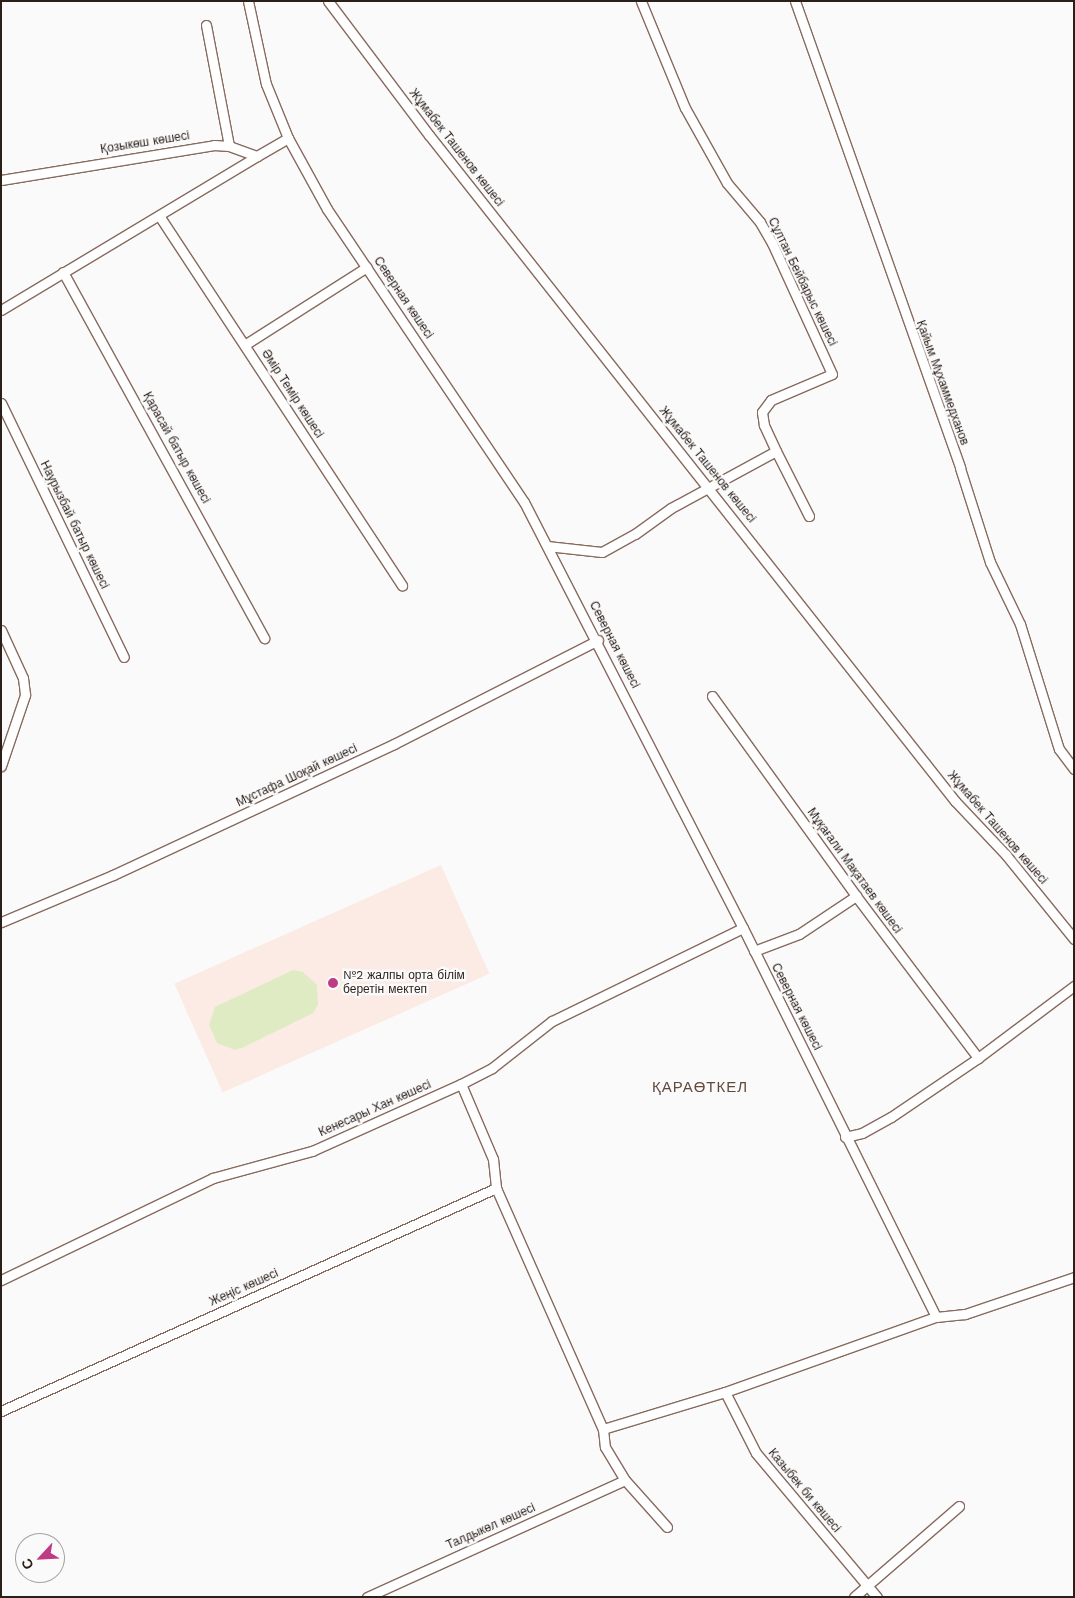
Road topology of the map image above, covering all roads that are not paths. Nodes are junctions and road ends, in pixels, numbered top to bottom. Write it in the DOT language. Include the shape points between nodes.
graph roads {
  1 [pos="248,1"];
  2 [pos="328,1"];
  3 [pos="641,1"];
  4 [pos="795,1"];
  5 [pos="206,25"];
  6 [pos="288,138"];
  7 [pos="229,146"];
  8 [pos="257,156"];
  9 [pos="1,180"];
  10 [pos="160,217"];
  11 [pos="367,267"];
  12 [pos="63,272"];
  13 [pos="1,310"];
  14 [pos="246,344"];
  15 [pos="1,403"];
  16 [pos="776,451"];
  17 [pos="709,487"];
  18 [pos="809,516"];
  19 [pos="547,546"];
  20 [pos="402,586"];
  21 [pos="1,630"];
  22 [pos="264,638"];
  23 [pos="598,640"];
  24 [pos="124,657"];
  25 [pos="712,696"];
  26 [pos="1,766"];
  27 [pos="1074,769"];
  28 [pos="856,896"];
  29 [pos="1,922"];
  30 [pos="743,928"];
  31 [pos="1074,940"];
  32 [pos="754,951"];
  33 [pos="1074,986"];
  34 [pos="978,1058"];
  35 [pos="461,1084"];
  36 [pos="845,1137"];
  37 [pos="496,1188"];
  38 [pos="1074,1277"];
  39 [pos="1,1280"];
  40 [pos="936,1317"];
  41 [pos="725,1392"];
  42 [pos="1,1411"];
  43 [pos="603,1429"];
  44 [pos="625,1480"];
  45 [pos="959,1506"];
  46 [pos="667,1527"];
  47 [pos="868,1586"];
  48 [pos="367,1597"];
  49 [pos="854,1597"];
  50 [pos="877,1597"];
  1 -- 6 [label="street, Северная көшесі" via="266,84"];
  2 -- 17 [label="street, Жұмабек Ташенов көшесі" via="513,242"];
  3 -- 16 [label="street, Сұлтан Бейбарыс көшесі" via="685,108 727,183 768,236 832,374 771,400 762,412 764,425"];
  4 -- 27 [label="street, Қайым Мұхаммедханов" via="960,468 990,562 1023,632 1059,749"];
  5 -- 7 [label="street"];
  6 -- 8 [label="street"];
  6 -- 11 [label="street, Северная көшесі" via="327,208"];
  7 -- 8 [label="street, Қозыкөш көшесі"];
  7 -- 9 [label="street, Қозыкөш көшесі" via="214,145"];
  8 -- 10 [label="street"];
  10 -- 12 [label="street"];
  10 -- 14 [label="street, Әмір Темір көшесі"];
  11 -- 14 [label="street"];
  11 -- 19 [label="street, Северная көшесі" via="524,502"];
  12 -- 13 [label="street"];
  12 -- 22 [label="street, Қарасай батыр көшесі"];
  14 -- 20 [label="street, Әмір Темір көшесі"];
  15 -- 24 [label="street, Наурызбай батыр көшесі"];
  16 -- 17 [label="street"];
  16 -- 18 [label="street"];
  17 -- 19 [label="street" via="602,552"];
  17 -- 31 [label="street, Жұмабек Ташенов көшесі" via="961,808 1006,856"];
  19 -- 23 [label="street, Северная көшесі"];
  21 -- 26 [label="street" via="23,678 25,695"];
  23 -- 29 [label="street, Мұстафа Шоқай көшесі" via="376,753 113,875"];
  23 -- 30 [label="street, Северная көшесі"];
  25 -- 28 [label="street, Мұқағали Мақатаев көшесі"];
  28 -- 32 [label="street" via="806,930"];
  28 -- 34 [label="street, Мұқағали Мақатаев көшесі"];
  30 -- 32 [label="street, Северная көшесі"];
  30 -- 35 [label="street, Кенесары Хан көшесі" via="552,1022 492,1068"];
  32 -- 36 [label="street, Северная көшесі"];
  33 -- 34 [label="street"];
  34 -- 36 [label="street" via="891,1117 862,1133"];
  35 -- 37 [label="street" via="493,1159"];
  35 -- 39 [label="street, Кенесары Хан көшесі" via="312,1151 213,1178"];
  36 -- 40 [label="street, Северная көшесі"];
  37 -- 42 [label="street, Жеңіс көшесі"];
  37 -- 43 [label="street"];
  38 -- 40 [label="street" via="965,1314"];
  40 -- 41 [label="street"];
  41 -- 43 [label="street"];
  41 -- 47 [label="street, Казыбек би көшесі" via="756,1453"];
  43 -- 44 [label="street" via="605,1447"];
  44 -- 46 [label="street"];
  44 -- 48 [label="street, Талдыкөл көшесі"];
  45 -- 47 [label="street"];
  47 -- 49 [label="street"];
  47 -- 50 [label="street, Казыбек би көшесі"];
}
